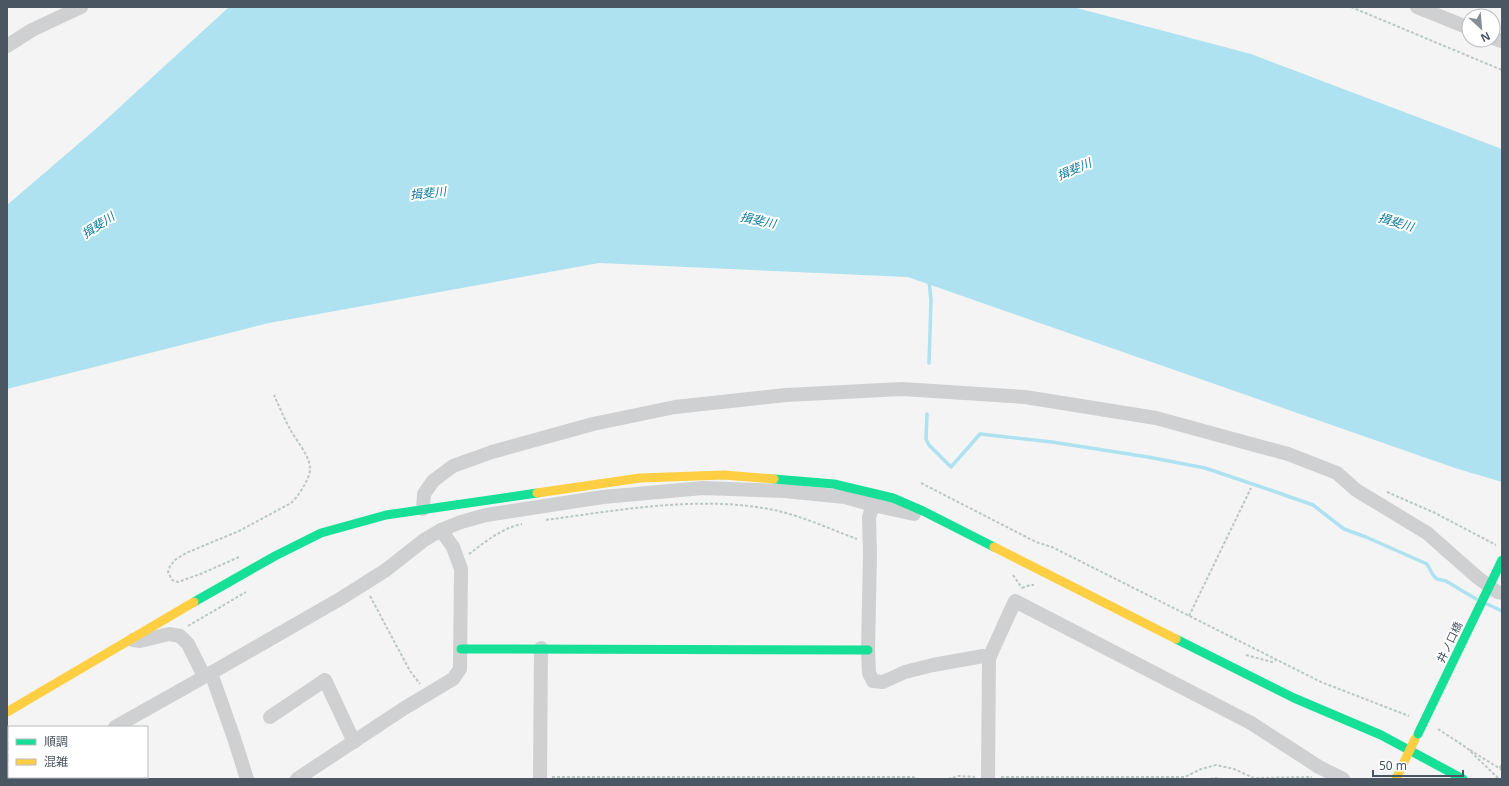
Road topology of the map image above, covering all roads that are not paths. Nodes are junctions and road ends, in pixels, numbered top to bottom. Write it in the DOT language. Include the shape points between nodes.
graph roads {
  1 [pos="81,7"];
  2 [pos="1417,7"];
  3 [pos="1461,25"];
  4 [pos="7,46"];
  5 [pos="873,505"];
  6 [pos="423,509"];
  7 [pos="923,511"];
  8 [pos="441,530"];
  9 [pos="1502,560"];
  10 [pos="1502,593"];
  11 [pos="130,639"];
  12 [pos="541,648"];
  13 [pos="461,649"];
  14 [pos="868,650"];
  15 [pos="989,658"];
  16 [pos="207,675"];
  17 [pos="7,712"];
  18 [pos="270,717"];
  19 [pos="117,726"];
  20 [pos="354,742"];
  21 [pos="1410,750"];
  22 [pos="540,778"];
  23 [pos="988,778"];
  24 [pos="247,779"];
  25 [pos="297,779"];
  26 [pos="1343,779"];
  27 [pos="1396,779"];
  28 [pos="1463,779"];
  1 -- 4 [label="street" via="32,30"];
  2 -- 3 [label="street"];
  5 -- 7 [label="street" via="917,515"];
  5 -- 8 [label="street" via="845,497 792,491 703,488 603,497 486,515"];
  5 -- 14 [label="street" via="869,517"];
  6 -- 7 [label="street" via="640,478 724,475 834,484 893,498"];
  6 -- 10 [label="street" via="424,494 433,481 453,466 492,452 586,426 674,407 786,395 902,389 1025,397 1156,418 1288,454 1337,473 1356,490 1427,533 1477,577"];
  6 -- 11 [label="street" via="386,515 321,533 275,556"];
  7 -- 21 [label="street" via="1294,698"];
  8 -- 13 [label="street" via="453,547 461,570"];
  8 -- 16 [label="street" via="340,600"];
  9 -- 21 [label="street, 井ノ口橋, bridge"];
  11 -- 16 [label="street" via="140,640 169,634 180,636 188,644"];
  11 -- 17 [label="street"];
  12 -- 13 [label="street"];
  12 -- 14 [label="street"];
  12 -- 22 [label="street"];
  13 -- 20 [label="street" via="460,669 453,679"];
  14 -- 15 [label="street" via="869,673 873,681 883,682 933,664 983,656"];
  15 -- 23 [label="street"];
  15 -- 26 [label="street" via="1016,601 1251,723 1319,767"];
  16 -- 19 [label="street"];
  16 -- 24 [label="street" via="234,738"];
  18 -- 20 [label="street" via="325,680"];
  20 -- 25 [label="street"];
  21 -- 27 [label="street, 井ノ口橋"];
  21 -- 28 [label="street"];
}
